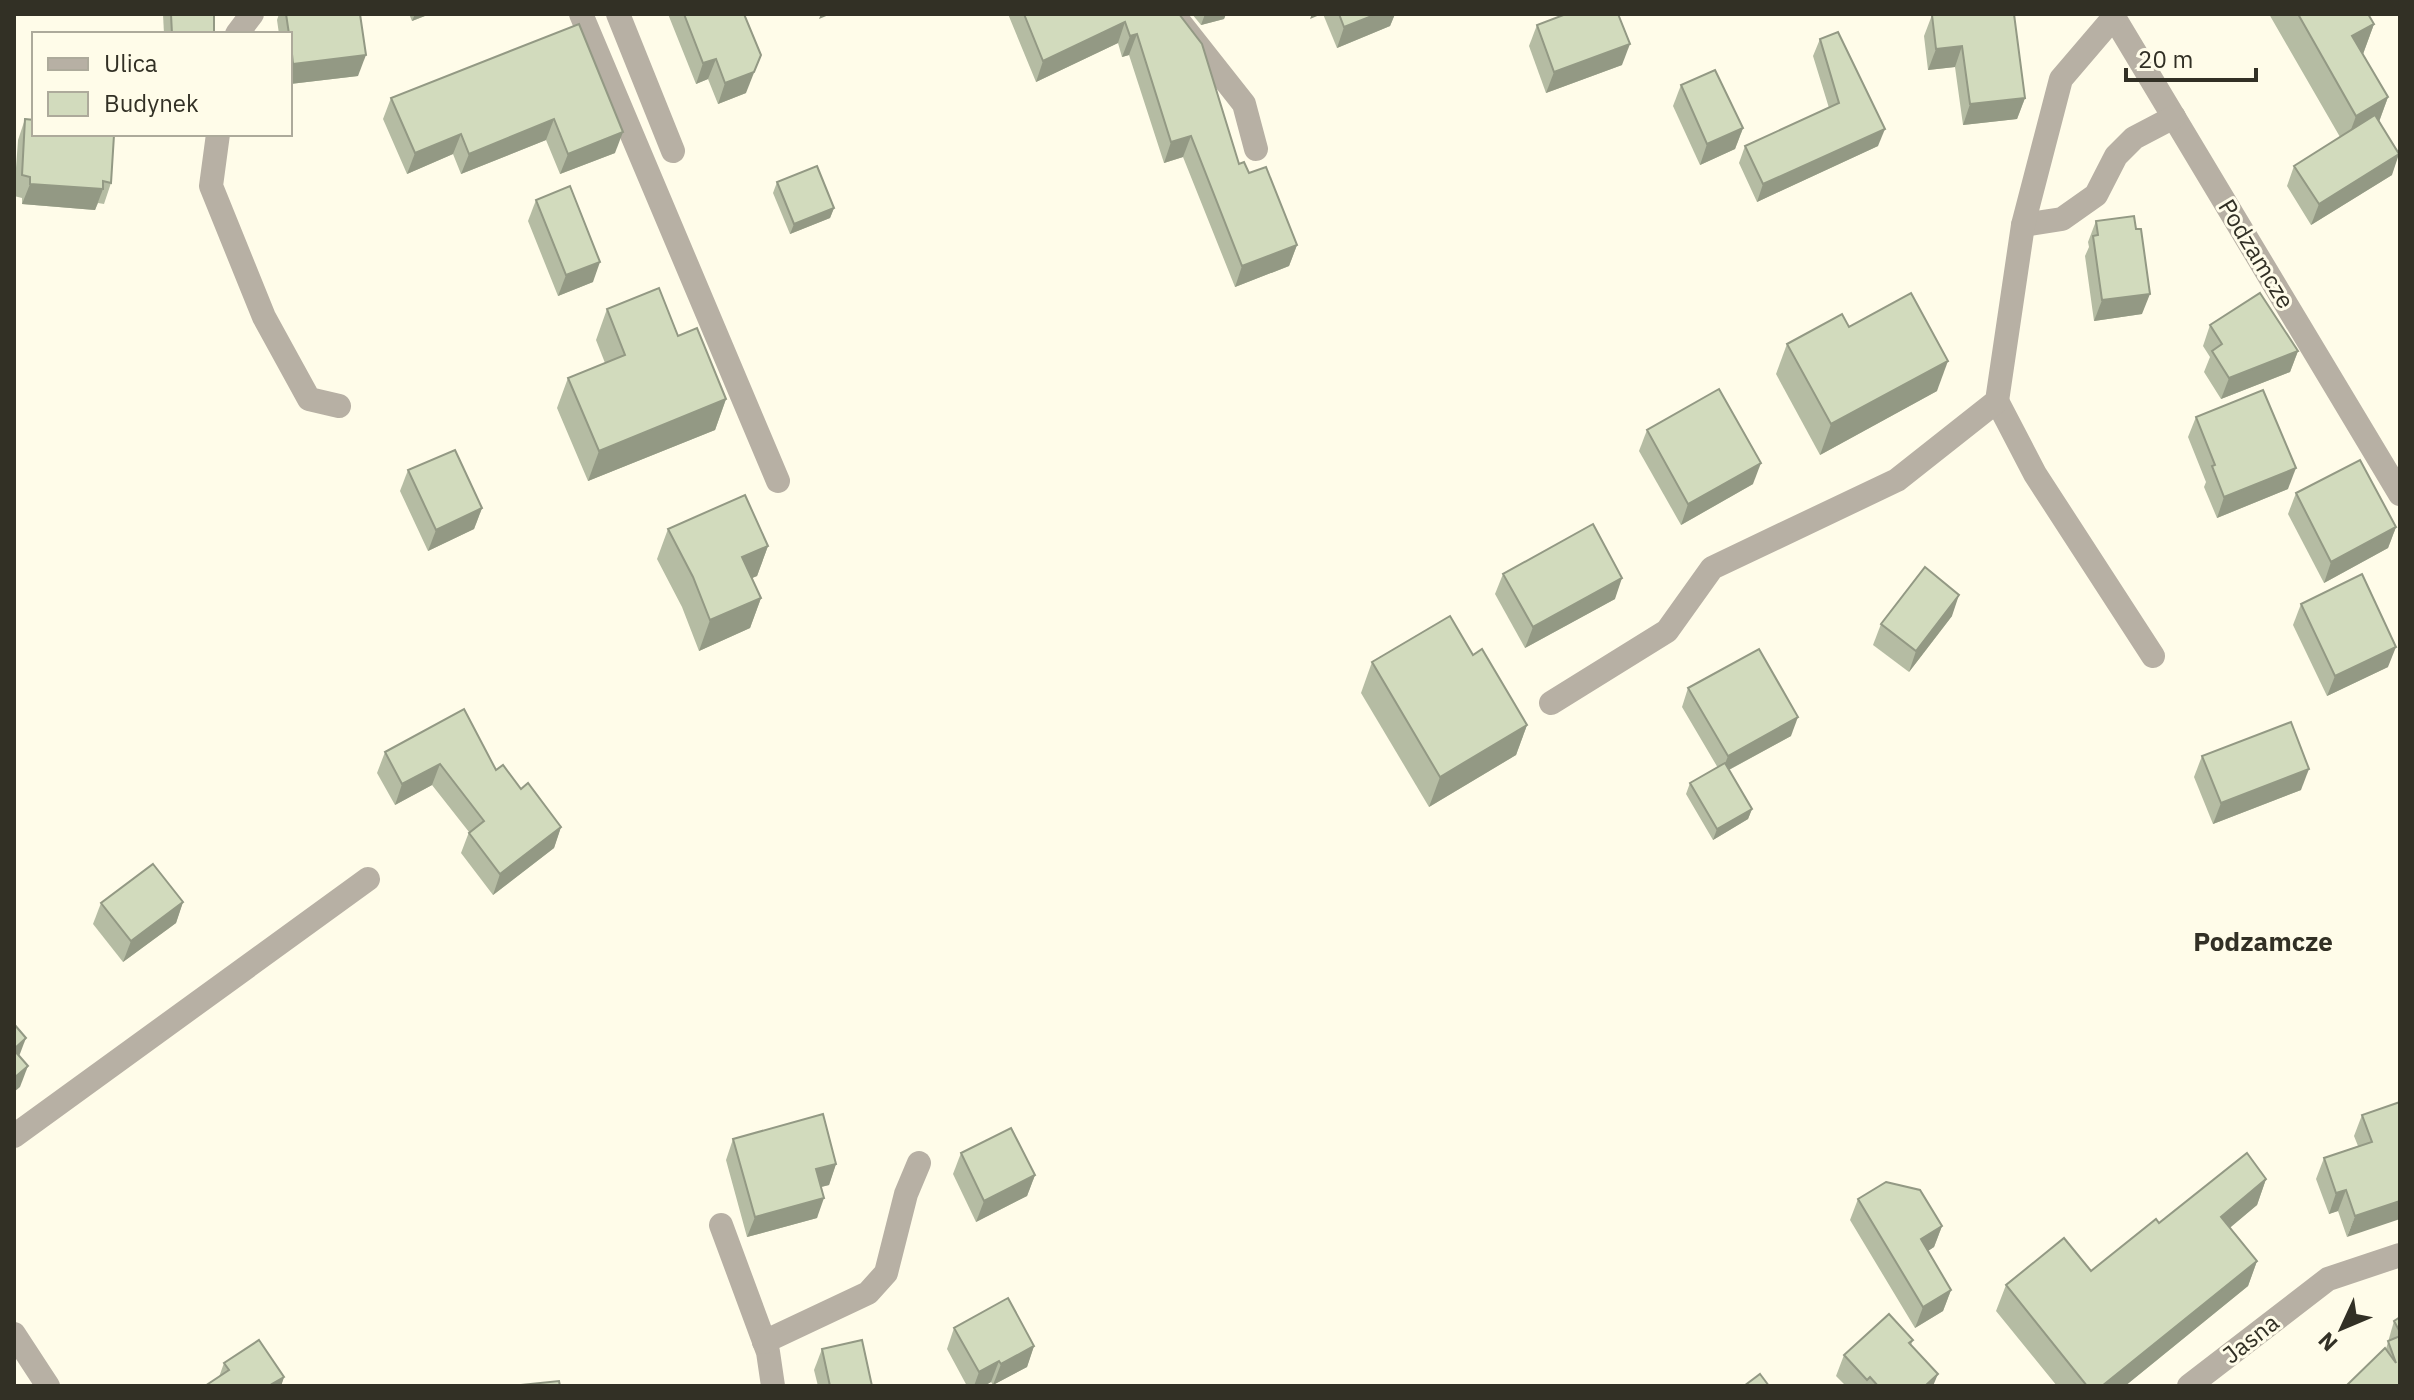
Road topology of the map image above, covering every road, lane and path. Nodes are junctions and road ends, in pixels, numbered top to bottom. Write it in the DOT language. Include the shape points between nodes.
graph roads {
  1 [pos="252,14"];
  2 [pos="581,14"];
  3 [pos="618,14"];
  4 [pos="1173,14"];
  5 [pos="2113,16"];
  6 [pos="238,32"];
  7 [pos="2174,117"];
  8 [pos="218,136"];
  9 [pos="1256,149"];
  10 [pos="673,151"];
  11 [pos="2023,225"];
  12 [pos="1997,401"];
  13 [pos="339,406"];
  14 [pos="778,481"];
  15 [pos="2400,494"];
  16 [pos="2153,656"];
  17 [pos="1551,703"];
  18 [pos="368,879"];
  19 [pos="14,1136"];
  20 [pos="919,1163"];
  21 [pos="721,1225"];
  22 [pos="2400,1255"];
  23 [pos="14,1334"];
  24 [pos="764,1342"];
  25 [pos="48,1386"];
  26 [pos="773,1386"];
  27 [pos="2189,1386"];
  1 -- 6 [label="street"];
  2 -- 14 [label="street"];
  3 -- 10 [label="street"];
  4 -- 9 [label="street" via="1244,104"];
  5 -- 7 [label="street, Podzamcze"];
  5 -- 11 [label="street" via="2061,79"];
  7 -- 11 [label="street" via="2134,138 2116,156 2096,195 2062,219"];
  7 -- 15 [label="street, Podzamcze"];
  8 -- 13 [label="street" via="211,186 264,317 309,399"];
  11 -- 12 [label="street"];
  12 -- 16 [label="street" via="2035,474"];
  12 -- 17 [label="street" via="1897,480 1712,568 1667,631"];
  18 -- 19 [label="street"];
  20 -- 24 [label="street" via="886,1273 868,1293"];
  21 -- 24 [label="street"];
  22 -- 27 [label="street, Jasna" via="2328,1279"];
  23 -- 25 [label="street"];
  24 -- 26 [label="street"];
}
